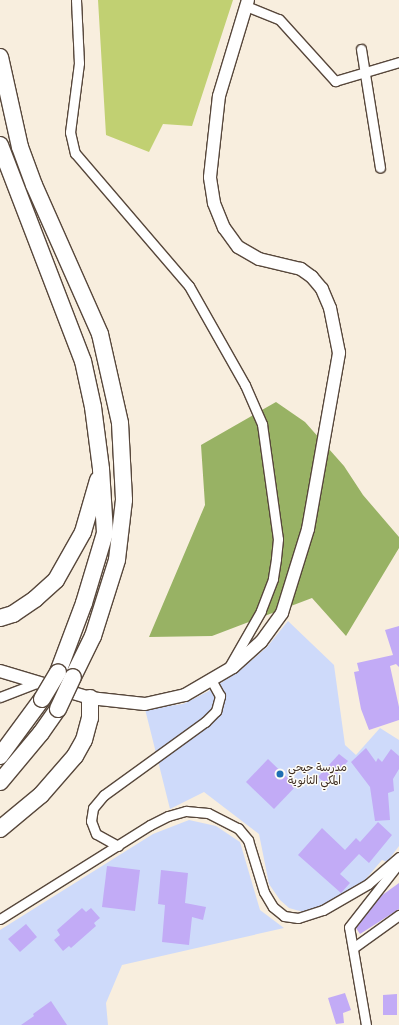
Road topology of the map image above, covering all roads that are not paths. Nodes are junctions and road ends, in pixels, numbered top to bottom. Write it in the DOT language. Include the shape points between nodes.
graph roads {
  1 [pos="76,0"];
  2 [pos="247,3"];
  3 [pos="361,49"];
  4 [pos="0,57"];
  5 [pos="399,62"];
  6 [pos="364,72"];
  7 [pos="0,145"];
  8 [pos="380,167"];
  9 [pos="101,469"];
  10 [pos="0,618"];
  11 [pos="227,670"];
  12 [pos="0,671"];
  13 [pos="66,675"];
  14 [pos="211,680"];
  15 [pos="36,683"];
  16 [pos="0,697"];
  17 [pos="90,698"];
  18 [pos="0,756"];
  19 [pos="0,782"];
  20 [pos="0,829"];
  21 [pos="118,846"];
  22 [pos="399,857"];
  23 [pos="399,863"];
  24 [pos="399,915"];
  25 [pos="0,919"];
  26 [pos="352,948"];
  27 [pos="366,1025"];
  1 -- 11 [label="street" via="79,63 70,132 75,153 189,286 245,385 262,424 278,539 276,559 273,579 262,611"];
  2 -- 6 [label="street" via="279,19 334,81"];
  2 -- 11 [label="main road" via="219,96 210,177 214,203 224,228 238,247 259,259 301,269 312,277 322,289 330,308 339,353 308,529 282,613 261,642"];
  3 -- 6 [label="street"];
  4 -- 13 [label="highway" via="20,147 34,185 100,334 120,423 124,500 117,560 93,636"];
  5 -- 6 [label="street"];
  6 -- 8 [label="street"];
  7 -- 9 [label="highway" via="83,361 93,407"];
  9 -- 10 [label="highway" via="83,532 60,574 35,599 13,614"];
  9 -- 13 [label="highway" via="105,533"];
  11 -- 14 [label="main road"];
  12 -- 15 [label="main road"];
  13 -- 18 [label="highway, bridge" via="42,699"];
  13 -- 19 [label="highway, bridge" via="58,708 42,733"];
  14 -- 17 [label="main road" via="185,695 145,704"];
  14 -- 21 [label="street" via="220,696 216,711 206,722 104,795 93,808 91,821 96,834"];
  15 -- 16 [label="street"];
  15 -- 17 [label="main road"];
  17 -- 20 [label="highway" via="90,718 84,740 75,756 51,785"];
  21 -- 22 [label="street" via="168,816 186,811 208,813 224,819 238,828 248,840 264,892 273,907 284,916 298,918 323,910 354,893"];
  21 -- 25 [label="street"];
  23 -- 26 [label="street" via="349,927"];
  24 -- 26 [label="street"];
  26 -- 27 [label="street"];
}
